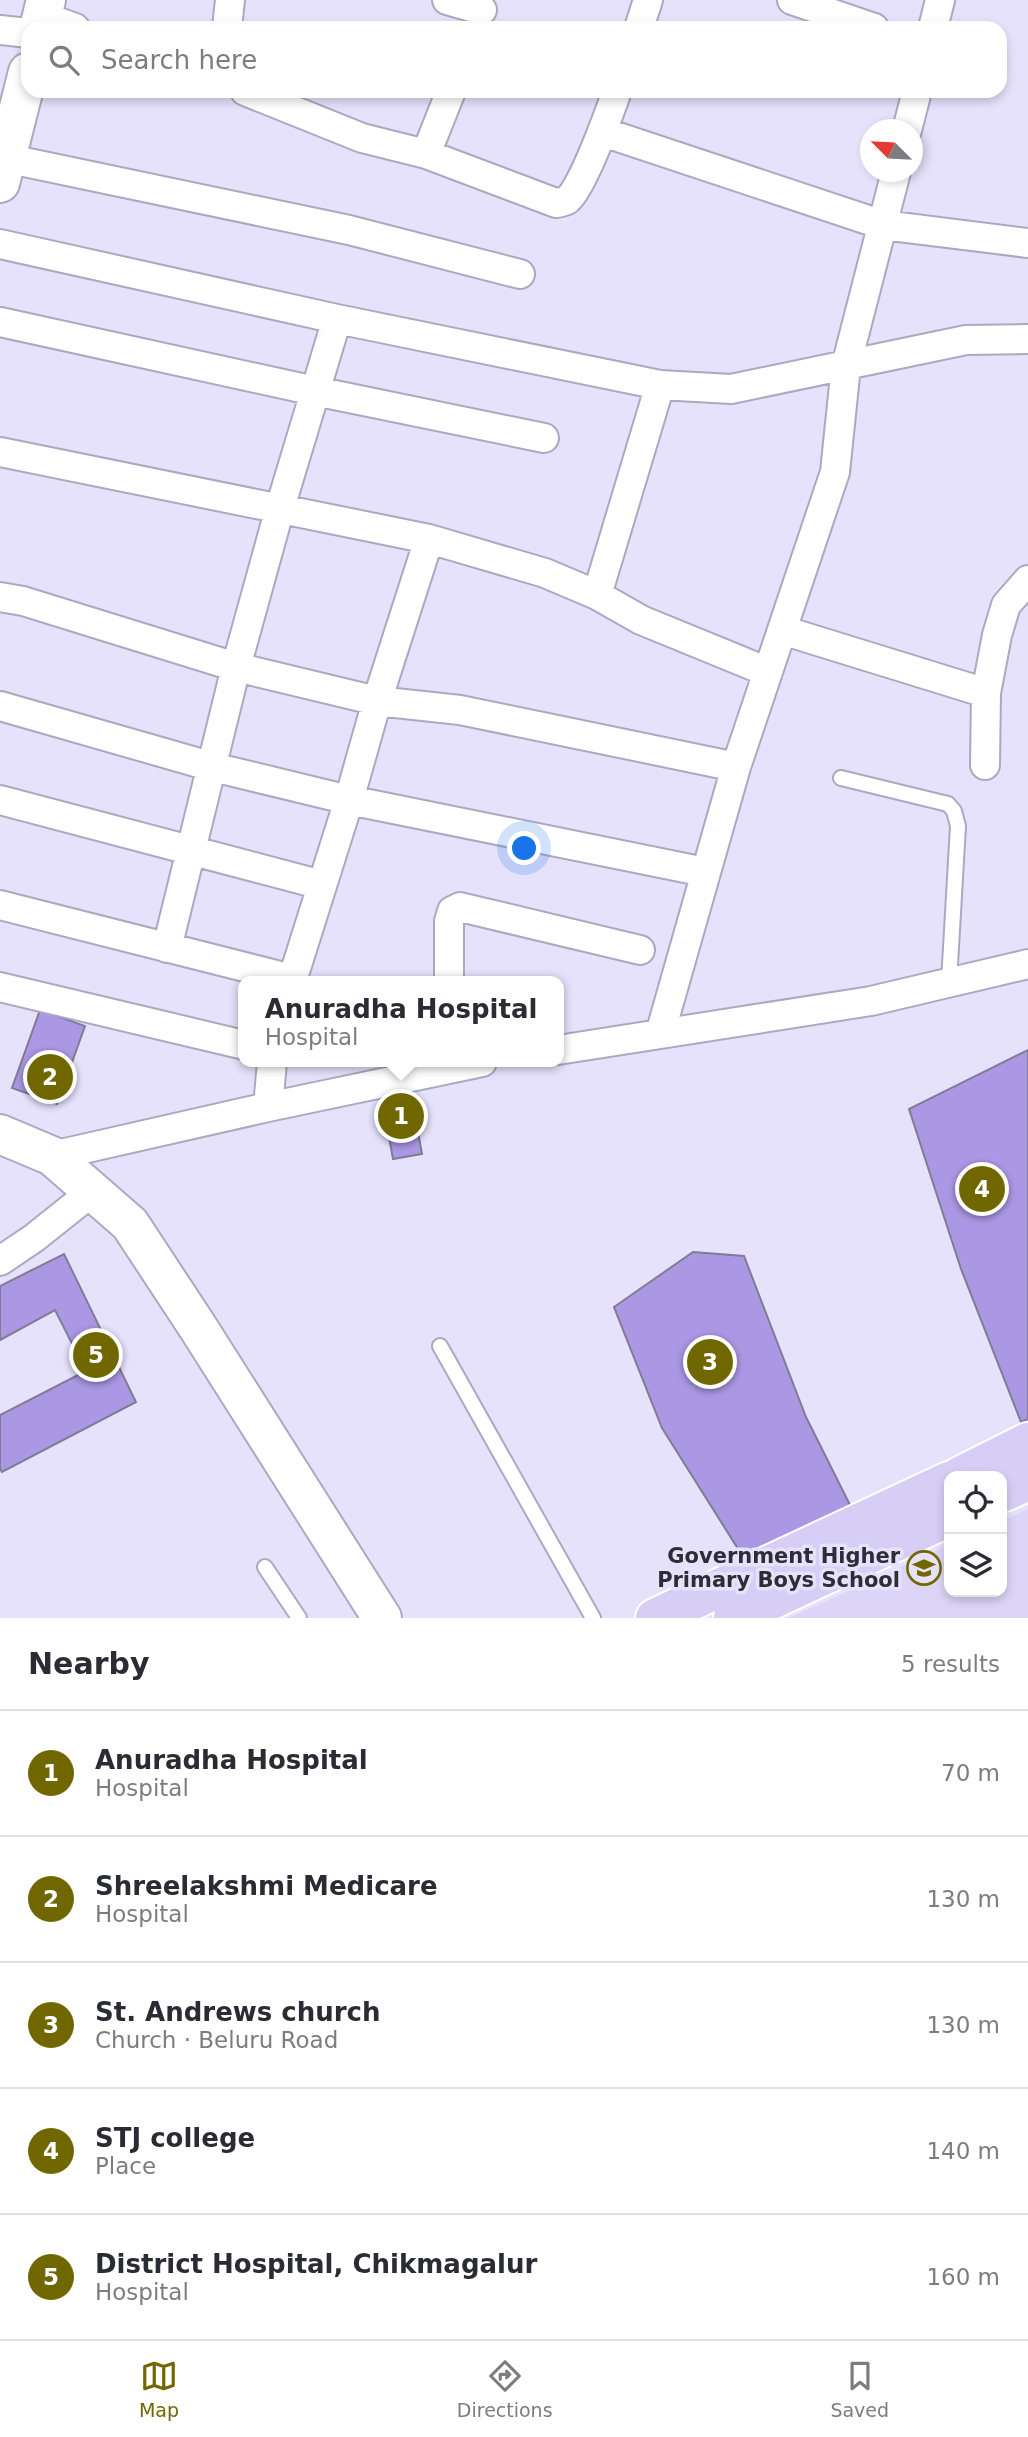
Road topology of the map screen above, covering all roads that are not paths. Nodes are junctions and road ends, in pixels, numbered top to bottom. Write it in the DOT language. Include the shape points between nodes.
graph roads {
  1 [pos="230,0"];
  2 [pos="447,0"];
  3 [pos="648,0"];
  4 [pos="792,0"];
  5 [pos="940,0"];
  6 [pos="481,13"];
  7 [pos="228,21"];
  8 [pos="641,21"];
  9 [pos="854,21"];
  10 [pos="935,21"];
  11 [pos="21,26"];
  12 [pos="0,30"];
  13 [pos="21,97"];
  14 [pos="262,98"];
  15 [pos="448,98"];
  16 [pos="615,98"];
  17 [pos="914,98"];
  18 [pos="910,119"];
  19 [pos="603,132"];
  20 [pos="426,154"];
  21 [pos="2,166"];
  22 [pos="894,182"];
  23 [pos="883,225"];
  24 [pos="1028,243"];
  25 [pos="0,244"];
  26 [pos="520,274"];
  27 [pos="337,318"];
  28 [pos="0,322"];
  29 [pos="1028,339"];
  30 [pos="846,366"];
  31 [pos="660,385"];
  32 [pos="315,391"];
  33 [pos="544,438"];
  34 [pos="0,452"];
  35 [pos="280,508"];
  36 [pos="429,540"];
  37 [pos="1028,580"];
  38 [pos="597,594"];
  39 [pos="0,597"];
  40 [pos="782,630"];
  41 [pos="236,667"];
  42 [pos="768,672"];
  43 [pos="986,692"];
  44 [pos="377,701"];
  45 [pos="0,706"];
  46 [pos="985,765"];
  47 [pos="213,767"];
  48 [pos="736,768"];
  49 [pos="841,778"];
  50 [pos="0,800"];
  51 [pos="349,800"];
  52 [pos="192,852"];
  53 [pos="705,872"];
  54 [pos="322,885"];
  55 [pos="0,905"];
  56 [pos="167,948"];
  57 [pos="640,950"];
  58 [pos="1028,964"];
  59 [pos="276,976"];
  60 [pos="293,976"];
  61 [pos="449,976"];
  62 [pos="949,982"];
  63 [pos="0,987"];
  64 [pos="660,1034"];
  65 [pos="238,1044"];
  66 [pos="564,1049"];
  67 [pos="272,1067"];
  68 [pos="449,1067"];
  69 [pos="268,1107"];
  70 [pos="0,1134"];
  71 [pos="52,1156"];
  72 [pos="93,1191"];
  73 [pos="0,1261"];
  74 [pos="440,1346"];
  75 [pos="1028,1442"];
  76 [pos="970,1471"];
  77 [pos="1028,1480"];
  78 [pos="944,1483"];
  79 [pos="1007,1490"];
  80 [pos="944,1519"];
  81 [pos="265,1567"];
  82 [pos="299,1618"];
  83 [pos="382,1618"];
  84 [pos="593,1618"];
  85 [pos="655,1618"];
  86 [pos="733,1618"];
  1 -- 7 [label="street"];
  2 -- 6 [label="street"];
  3 -- 8 [label="street"];
  4 -- 9 [label="street"];
  5 -- 10 [label="street"];
  11 -- 12 [label="street"];
  13 -- 21 [label="street"];
  14 -- 20 [label="street" via="362,138"];
  15 -- 20 [label="street"];
  16 -- 19 [label="street"];
  17 -- 18 [label="street"];
  19 -- 20 [label="street" via="575,192 556,203"];
  19 -- 23 [label="street"];
  21 -- 26 [label="street" via="349,229"];
  22 -- 23 [label="street"];
  23 -- 24 [label="street"];
  23 -- 30 [label="street"];
  25 -- 27 [label="street"];
  27 -- 31 [label="street"];
  27 -- 32 [label="street"];
  28 -- 32 [label="street"];
  29 -- 30 [label="street" via="966,340"];
  30 -- 31 [label="street" via="731,389"];
  30 -- 40 [label="street" via="835,472"];
  31 -- 38 [label="street"];
  32 -- 33 [label="street"];
  32 -- 35 [label="street"];
  34 -- 35 [label="street"];
  35 -- 36 [label="street"];
  35 -- 41 [label="street"];
  36 -- 38 [label="street" via="545,573"];
  36 -- 44 [label="street"];
  37 -- 43 [label="street" via="1006,605"];
  38 -- 42 [label="street" via="641,620"];
  39 -- 41 [label="street"];
  40 -- 42 [label="street"];
  40 -- 43 [label="street"];
  41 -- 44 [label="street"];
  41 -- 47 [label="street"];
  42 -- 48 [label="street"];
  43 -- 46 [label="street"];
  44 -- 48 [label="street" via="460,710"];
  44 -- 51 [label="street"];
  45 -- 47 [label="street"];
  47 -- 51 [label="street"];
  47 -- 52 [label="street"];
  48 -- 53 [label="street"];
  49 -- 62 [label="lane" via="948,804 954,811 958,826"];
  50 -- 52 [label="street"];
  51 -- 53 [label="street"];
  51 -- 54 [label="street"];
  52 -- 54 [label="street"];
  52 -- 56 [label="street"];
  53 -- 64 [label="street"];
  54 -- 60 [label="street"];
  55 -- 56 [label="street"];
  56 -- 59 [label="street"];
  57 -- 61 [label="street" via="460,906 449,921"];
  58 -- 62 [label="street"];
  62 -- 64 [label="street" via="872,1001"];
  63 -- 65 [label="street"];
  64 -- 66 [label="street"];
  67 -- 69 [label="street"];
  68 -- 69 [label="street"];
  69 -- 71 [label="street"];
  70 -- 71 [label="street"];
  71 -- 72 [label="street"];
  72 -- 73 [label="street"];
  72 -- 83 [label="street" via="130,1224"];
  74 -- 84 [label="lane"];
  75 -- 76 [label="highway"];
  77 -- 79 [label="highway"];
  78 -- 85 [label="highway"];
  80 -- 86 [label="highway"];
  81 -- 82 [label="lane"];
}
